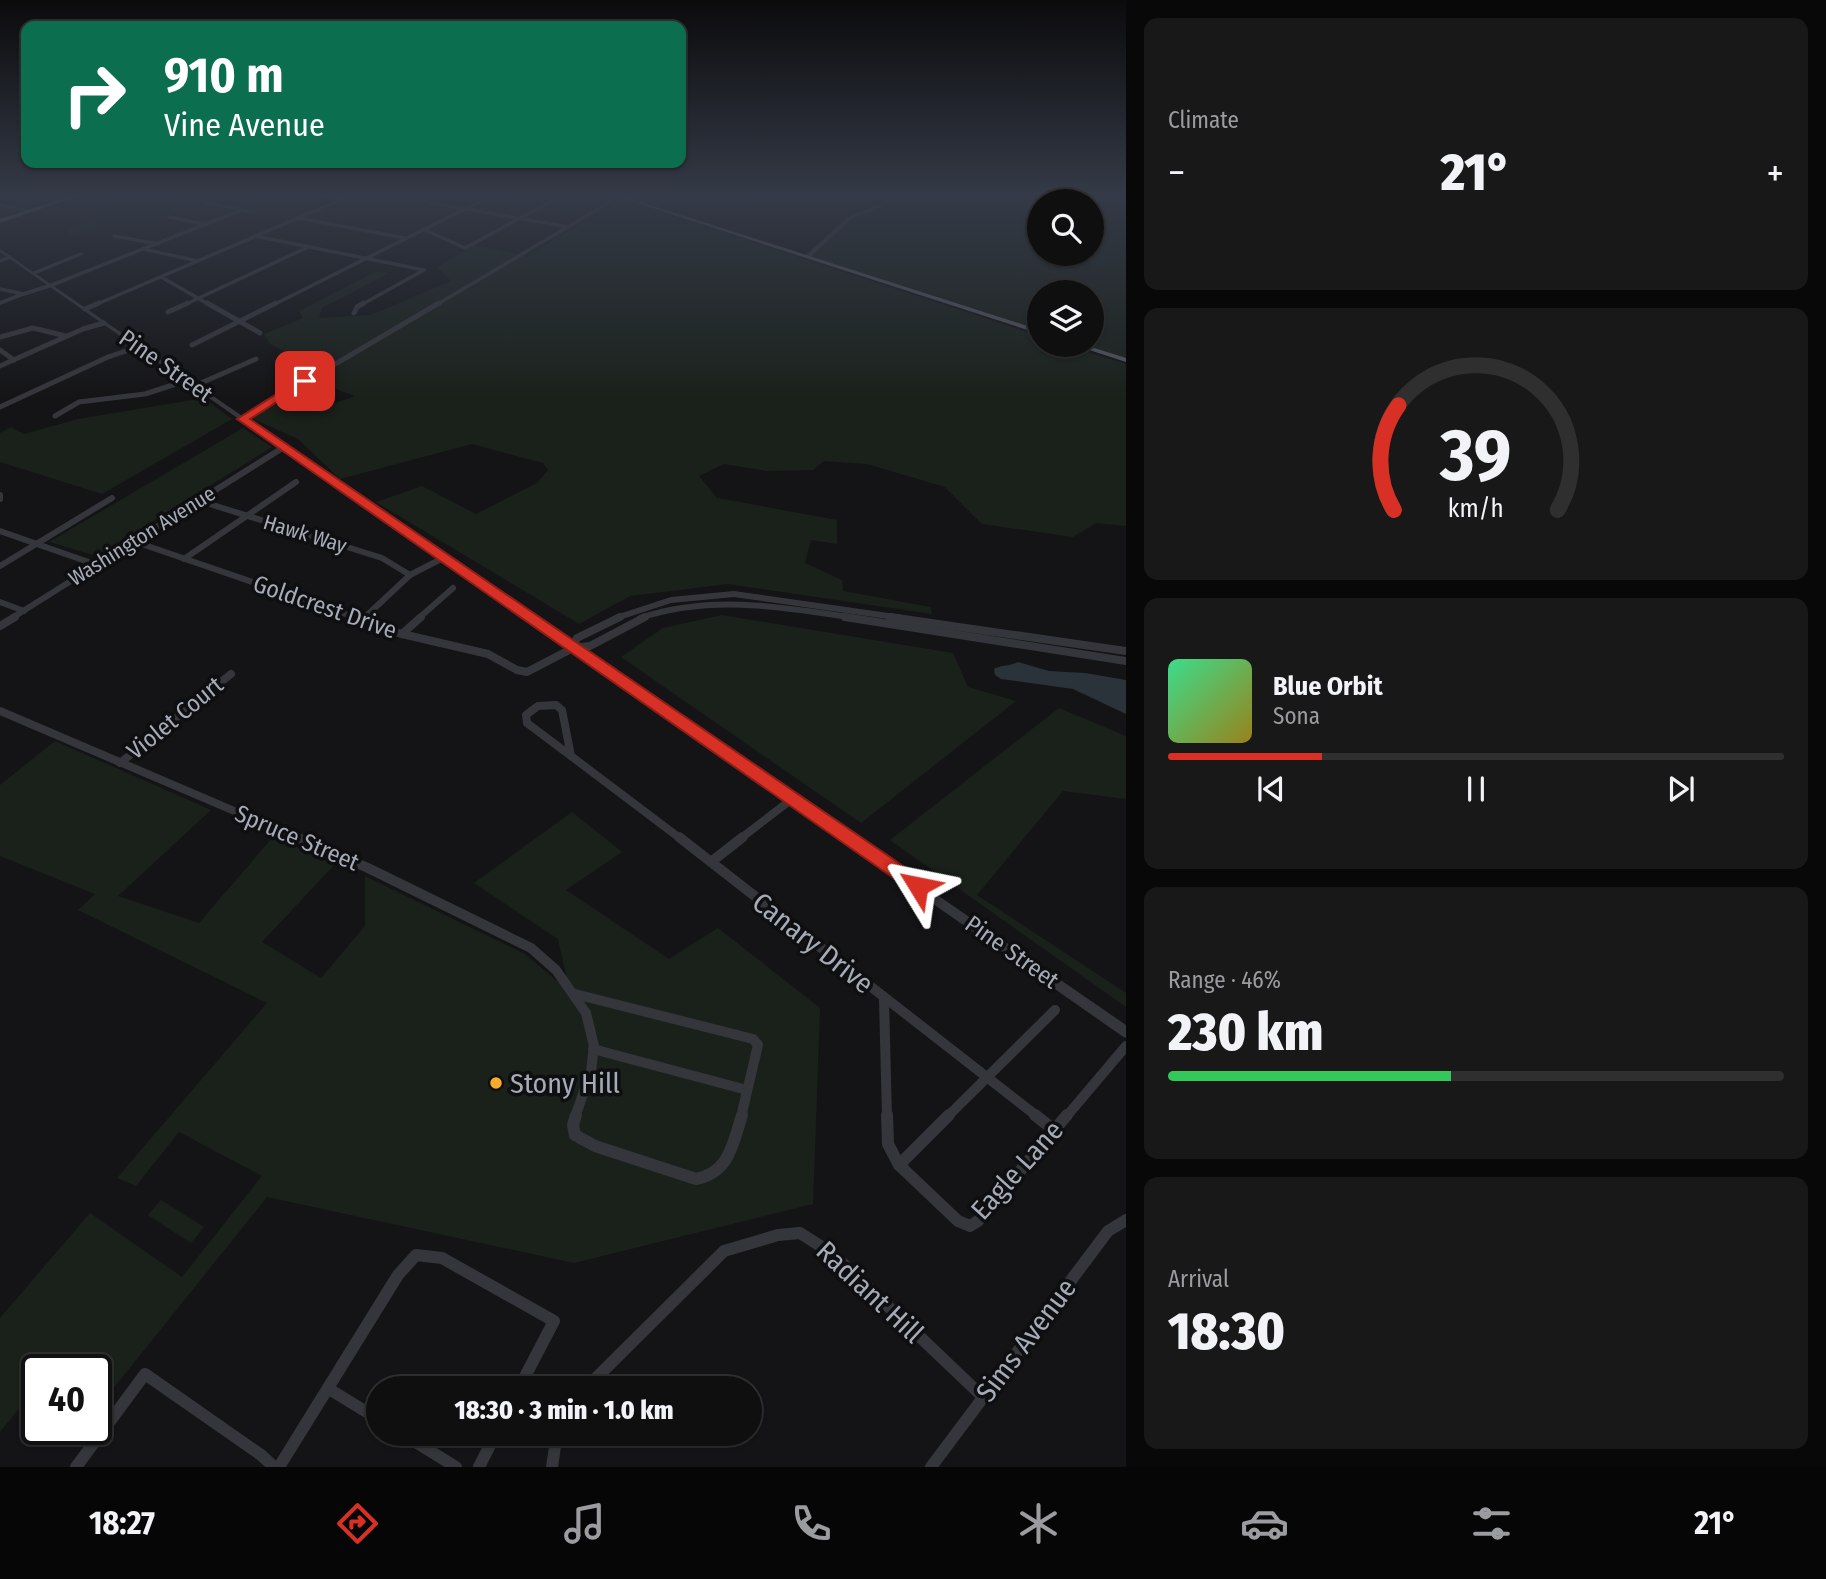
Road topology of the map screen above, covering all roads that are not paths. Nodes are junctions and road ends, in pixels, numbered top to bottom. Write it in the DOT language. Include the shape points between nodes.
graph roads {
  1 [pos="18,262"];
  2 [pos="60,262"];
  3 [pos="110,262"];
  4 [pos="194,262"];
  5 [pos="275,262"];
  6 [pos="355,262"];
  7 [pos="386,262"];
  8 [pos="508,262"];
  9 [pos="824,262"];
  10 [pos="34,273"];
  11 [pos="161,276"];
  12 [pos="52,285"];
  13 [pos="0,289"];
  14 [pos="24,294"];
  15 [pos="198,298"];
  16 [pos="0,303"];
  17 [pos="85,309"];
  18 [pos="168,312"];
  19 [pos="354,313"];
  20 [pos="239,322"];
  21 [pos="106,324"];
  22 [pos="1027,328"];
  23 [pos="260,333"];
  24 [pos="66,336"];
  25 [pos="0,337"];
  26 [pos="192,345"];
  27 [pos="141,346"];
  28 [pos="0,350"];
  29 [pos="1104,353"];
  30 [pos="256,359"];
  31 [pos="14,360"];
  32 [pos="1126,360"];
  33 [pos="0,366"];
  34 [pos="191,383"];
  35 [pos="0,407"];
  36 [pos="55,416"];
  37 [pos="242,419"];
  38 [pos="284,447"];
  39 [pos="296,482"];
  40 [pos="112,498"];
  41 [pos="197,500"];
  42 [pos="247,516"];
  43 [pos="0,531"];
  44 [pos="133,541"];
  45 [pos="37,544"];
  46 [pos="443,558"];
  47 [pos="184,559"];
  48 [pos="97,565"];
  49 [pos="0,566"];
  50 [pos="410,575"];
  51 [pos="453,588"];
  52 [pos="758,600"];
  53 [pos="0,601"];
  54 [pos="24,611"];
  55 [pos="362,620"];
  56 [pos="938,622"];
  57 [pos="0,626"];
  58 [pos="938,632"];
  59 [pos="402,634"];
  60 [pos="573,648"];
  61 [pos="1126,651"];
  62 [pos="1126,661"];
  63 [pos="231,674"];
  64 [pos="0,710"];
  65 [pos="571,756"];
  66 [pos="120,762"];
  67 [pos="792,799"];
  68 [pos="711,862"];
  69 [pos="575,994"];
  70 [pos="884,1000"];
  71 [pos="1055,1010"];
  72 [pos="1126,1032"];
  73 [pos="1126,1046"];
  74 [pos="593,1049"];
  75 [pos="985,1077"];
  76 [pos="747,1090"];
  77 [pos="1054,1130"];
  78 [pos="899,1165"];
  79 [pos="1126,1220"];
  80 [pos="525,1376"];
  81 [pos="598,1376"];
  82 [pos="329,1389"];
  83 [pos="983,1397"];
  84 [pos="366,1412"];
  85 [pos="422,1446"];
  86 [pos="489,1446"];
  87 [pos="555,1446"];
  88 [pos="76,1467"];
  89 [pos="277,1467"];
  90 [pos="456,1467"];
  91 [pos="478,1467"];
  92 [pos="552,1467"];
  93 [pos="931,1467"];
  1 -- 10 [label="street, Pine Street"];
  2 -- 10 [label="street"];
  3 -- 12 [label="street"];
  4 -- 11 [label="street"];
  5 -- 15 [label="street"];
  6 -- 20 [label="street"];
  7 -- 19 [label="street" via="424,270 357,307"];
  8 -- 37 [label="street"];
  9 -- 22 [label="main road"];
  10 -- 12 [label="street, Pine Street"];
  11 -- 15 [label="street"];
  11 -- 17 [label="street"];
  12 -- 14 [label="street"];
  12 -- 17 [label="street, Pine Street"];
  13 -- 14 [label="street"];
  14 -- 16 [label="street"];
  15 -- 18 [label="street"];
  15 -- 20 [label="street"];
  17 -- 21 [label="street, Pine Street"];
  20 -- 23 [label="street"];
  20 -- 26 [label="street"];
  21 -- 24 [label="street"];
  21 -- 27 [label="street, Pine Street"];
  24 -- 25 [label="street" via="36,327"];
  24 -- 31 [label="street"];
  27 -- 34 [label="street, Pine Street"];
  27 -- 35 [label="street" via="108,356"];
  28 -- 31 [label="street"];
  29 -- 32 [label="main road"];
  30 -- 34 [label="street"];
  31 -- 33 [label="street"];
  34 -- 36 [label="street" via="79,402"];
  34 -- 37 [label="street, Pine Street"];
  37 -- 38 [label="street, Pine Street"];
  38 -- 41 [label="street, Washington Avenue"];
  38 -- 46 [label="street, Pine Street"];
  39 -- 42 [label="street"];
  40 -- 45 [label="street"];
  41 -- 42 [label="street, Hawk Way"];
  41 -- 44 [label="street, Washington Avenue"];
  42 -- 47 [label="street"];
  42 -- 50 [label="street, Hawk Way" via="382,558"];
  43 -- 45 [label="street"];
  44 -- 47 [label="street, Goldcrest Drive"];
  44 -- 48 [label="street, Washington Avenue"];
  45 -- 48 [label="street"];
  45 -- 49 [label="street"];
  46 -- 50 [label="street"];
  46 -- 60 [label="street, Pine Street"];
  47 -- 55 [label="street, Goldcrest Drive"];
  48 -- 54 [label="street, Washington Avenue"];
  50 -- 55 [label="street"];
  51 -- 59 [label="street"];
  52 -- 56 [label="street"];
  52 -- 58 [label="street"];
  52 -- 60 [label="street" via="671,609 641,618 590,646"];
  52 -- 60 [label="street" via="706,594 653,603 580,636"];
  53 -- 54 [label="street"];
  54 -- 57 [label="street, Washington Avenue"];
  55 -- 59 [label="street, Goldcrest Drive"];
  56 -- 58 [label="street"];
  56 -- 61 [label="street"];
  58 -- 62 [label="street"];
  59 -- 60 [label="street, Goldcrest Drive" via="488,654 527,672"];
  60 -- 67 [label="street, Pine Street"];
  63 -- 66 [label="street, Violet Court"];
  64 -- 66 [label="street, Spruce Street"];
  65 -- 65 [label="street, Canary Drive" via="562,710 556,705 538,706 526,715 527,723"];
  65 -- 68 [label="street, Canary Drive"];
  66 -- 69 [label="street, Spruce Street" via="500,930 551,963"];
  67 -- 68 [label="street"];
  67 -- 72 [label="street, Pine Street"];
  68 -- 70 [label="street, Canary Drive"];
  69 -- 74 [label="street, Spruce Street" via="594,1040"];
  69 -- 76 [label="street" via="753,1040 758,1045"];
  70 -- 75 [label="street, Canary Drive"];
  70 -- 78 [label="street, Eagle Lane" via="888,1144"];
  71 -- 75 [label="street"];
  73 -- 77 [label="street, Eagle Lane"];
  74 -- 76 [label="street"];
  74 -- 76 [label="street" via="573,1125 575,1135 695,1179 713,1176 720,1169"];
  75 -- 77 [label="street, Canary Drive"];
  75 -- 78 [label="street"];
  77 -- 78 [label="street, Eagle Lane" via="970,1226 958,1221"];
  79 -- 83 [label="street, Sims Avenue" via="1108,1231"];
  80 -- 82 [label="street" via="554,1321 442,1258 416,1255 398,1275"];
  81 -- 83 [label="street, Radiant Hill" via="724,1251 800,1233 833,1254"];
  82 -- 84 [label="street"];
  82 -- 89 [label="street"];
  83 -- 93 [label="street, Sims Avenue"];
  85 -- 90 [label="street"];
  86 -- 91 [label="street"];
  87 -- 92 [label="street"];
  88 -- 89 [label="street" via="145,1374"];
}
